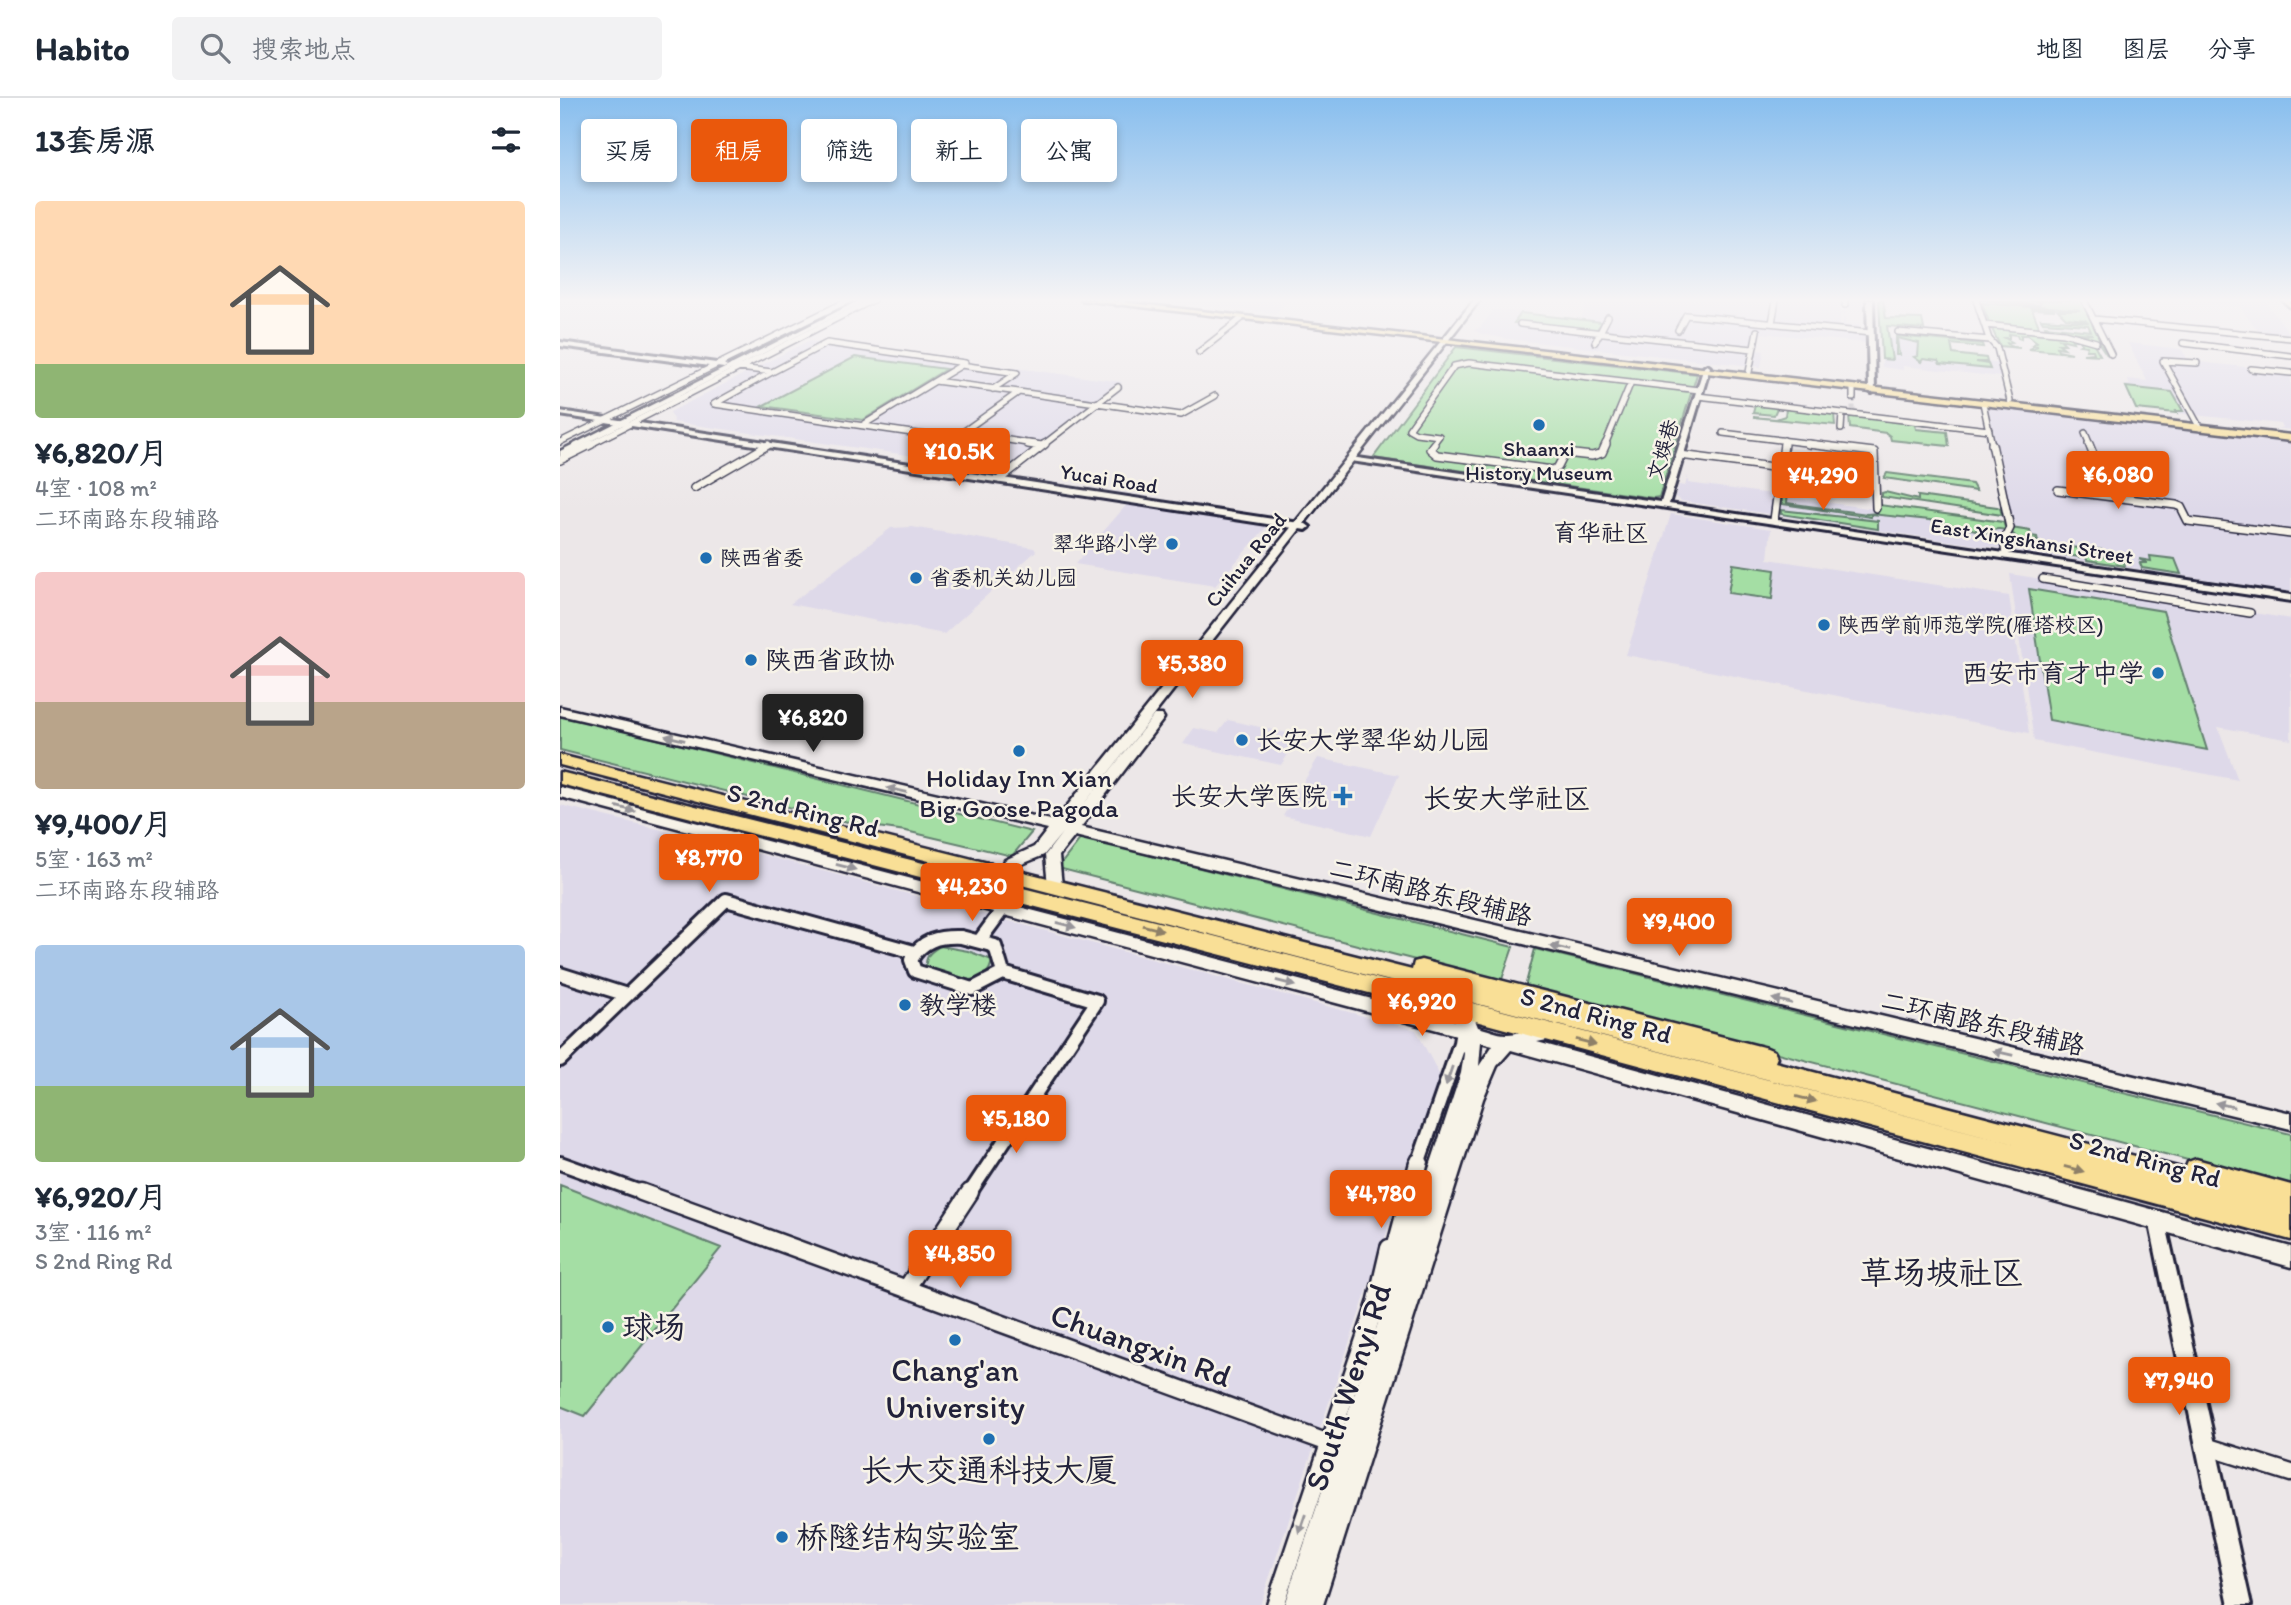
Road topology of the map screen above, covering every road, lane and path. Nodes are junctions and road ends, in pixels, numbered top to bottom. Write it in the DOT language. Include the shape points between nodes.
graph roads {
  1 [pos="720,370"];
  2 [pos="722,370"];
  3 [pos="757,370"];
  4 [pos="775,370"];
  5 [pos="952,370"];
  6 [pos="998,370"];
  7 [pos="1425,370"];
  8 [pos="1451,370"];
  9 [pos="1531,370"];
  10 [pos="1706,370"];
  11 [pos="1714,370"];
  12 [pos="1725,370"];
  13 [pos="1872,370"];
  14 [pos="2002,370"];
  15 [pos="2169,370"];
  16 [pos="2265,370"];
  17 [pos="772,372"];
  18 [pos="1749,372"];
  19 [pos="2291,373"];
  20 [pos="935,381"];
  21 [pos="1631,382"];
  22 [pos="1118,387"];
  23 [pos="1872,388"];
  24 [pos="993,389"];
  25 [pos="1019,392"];
  26 [pos="1698,393"];
  27 [pos="1215,396"];
  28 [pos="2010,401"];
  29 [pos="1099,403"];
  30 [pos="1983,403"];
  31 [pos="560,413"];
  32 [pos="1842,413"];
  33 [pos="606,420"];
  34 [pos="623,423"];
  35 [pos="863,425"];
  36 [pos="2199,425"];
  37 [pos="1841,429"];
  38 [pos="1989,430"];
  39 [pos="2291,432"];
  40 [pos="1723,433"];
  41 [pos="2085,433"];
  42 [pos="2291,438"];
  43 [pos="953,439"];
  44 [pos="1784,440"];
  45 [pos="560,442"];
  46 [pos="764,444"];
  47 [pos="1042,446"];
  48 [pos="560,451"];
  49 [pos="1680,454"];
  50 [pos="560,460"];
  51 [pos="1355,460"];
  52 [pos="1492,460"];
  53 [pos="1780,468"];
  54 [pos="1482,478"];
  55 [pos="1000,479"];
  56 [pos="691,487"];
  57 [pos="2057,490"];
  58 [pos="2110,496"];
  59 [pos="1665,503"];
  60 [pos="1876,508"];
  61 [pos="1774,520"];
  62 [pos="1302,526"];
  63 [pos="2291,534"];
  64 [pos="2006,555"];
  65 [pos="2043,579"];
  66 [pos="2291,598"];
  67 [pos="2250,612"];
  68 [pos="560,711"];
  69 [pos="560,760"];
  70 [pos="560,778"];
  71 [pos="560,792"];
  72 [pos="1065,828"];
  73 [pos="854,836"];
  74 [pos="1010,864"];
  75 [pos="1055,881"];
  76 [pos="1016,891"];
  77 [pos="1003,908"];
  78 [pos="980,940"];
  79 [pos="914,952"];
  80 [pos="1003,973"];
  81 [pos="560,974"];
  82 [pos="627,995"];
  83 [pos="1466,1024"];
  84 [pos="1555,1033"];
  85 [pos="1507,1041"];
  86 [pos="560,1060"];
  87 [pos="2291,1121"];
  88 [pos="1419,1162"];
  89 [pos="560,1163"];
  90 [pos="2291,1196"];
  91 [pos="2283,1205"];
  92 [pos="2157,1220"];
  93 [pos="2291,1228"];
  94 [pos="2291,1257"];
  95 [pos="906,1289"];
  96 [pos="1395,1306"];
  97 [pos="2205,1446"];
  98 [pos="1338,1447"];
  99 [pos="2291,1473"];
  100 [pos="1275,1605"];
  101 [pos="1296,1605"];
  102 [pos="1311,1605"];
  103 [pos="2240,1605"];
  1 -- 33 [label="street"];
  2 -- 34 [label="main road"];
  3 -- 17 [label="street"];
  4 -- 17 [label="street"];
  5 -- 20 [label="street"];
  6 -- 24 [label="street" via="1017,373"];
  7 -- 51 [label="main road, Cuihua Road"];
  8 -- 52 [label="street" via="1409,429 1439,436 1430,449 1433,454"];
  9 -- 21 [label="street"];
  10 -- 26 [label="street, 文娱巷"];
  11 -- 23 [label="main road" via="1853,393"];
  12 -- 18 [label="main road"];
  13 -- 23 [label="street"];
  14 -- 28 [label="street"];
  15 -- 36 [label="street"];
  16 -- 19 [label="street"];
  17 -- 35 [label="street" via="714,404"];
  18 -- 23 [label="main road"];
  20 -- 24 [label="street"];
  20 -- 35 [label="street"];
  21 -- 26 [label="street"];
  21 -- 52 [label="street" via="1601,454 1565,453 1551,470"];
  22 -- 29 [label="street"];
  23 -- 28 [label="main road"];
  23 -- 30 [label="main road"];
  24 -- 25 [label="street"];
  25 -- 29 [label="street"];
  25 -- 43 [label="street"];
  26 -- 32 [label="street"];
  26 -- 49 [label="street, 文娱巷"];
  27 -- 29 [label="street" via="1181,415"];
  28 -- 36 [label="main road"];
  29 -- 47 [label="street"];
  30 -- 36 [label="main road"];
  30 -- 38 [label="street"];
  31 -- 33 [label="street"];
  32 -- 37 [label="street"];
  32 -- 38 [label="street"];
  33 -- 34 [label="street"];
  33 -- 45 [label="street"];
  34 -- 46 [label="street, Yucai Road"];
  34 -- 48 [label="main road"];
  34 -- 50 [label="street"];
  35 -- 43 [label="street"];
  36 -- 39 [label="main road"];
  36 -- 42 [label="main road"];
  38 -- 64 [label="street" via="2010,528 2004,540"];
  40 -- 44 [label="street"];
  41 -- 58 [label="street"];
  43 -- 47 [label="street" via="972,434"];
  44 -- 53 [label="street"];
  44 -- 60 [label="street" via="1874,452"];
  46 -- 55 [label="street, Yucai Road"];
  46 -- 56 [label="street"];
  47 -- 55 [label="street"];
  49 -- 53 [label="street"];
  49 -- 59 [label="street, 文娱巷"];
  51 -- 54 [label="street, East Xingshansi Street"];
  51 -- 62 [label="main road, Cuihua Road"];
  52 -- 54 [label="street"];
  53 -- 61 [label="street"];
  54 -- 59 [label="street, East Xingshansi Street"];
  55 -- 62 [label="street, Yucai Road"];
  57 -- 58 [label="street"];
  58 -- 63 [label="street" via="2179,506 2188,521"];
  59 -- 61 [label="street, East Xingshansi Street"];
  61 -- 64 [label="street, East Xingshansi Street"];
  62 -- 72 [label="main road, Cuihua Road"];
  64 -- 66 [label="street, East Xingshansi Street"];
  65 -- 67 [label="street"];
  72 -- 68 [label="main road, 二环南路东段辅路, one-way"];
  69 -- 73 [label="highway, S 2nd Ring Rd"];
  70 -- 76 [label="highway, S 2nd Ring Rd"];
  71 -- 77 [label="main road, one-way"];
  72 -- 74 [label="main road, Cuihua Road" via="1039,851"];
  72 -- 75 [label="main road, Cuihua Road" via="1052,855"];
  87 -- 72 [label="main road, 二环南路东段辅路, one-way"];
  73 -- 74 [label="highway" via="921,843"];
  73 -- 75 [label="highway, S 2nd Ring Rd"];
  74 -- 75 [label="highway"];
  75 -- 90 [label="highway" via="1639,1022"];
  75 -- 91 [label="highway, S 2nd Ring Rd"];
  76 -- 77 [label="street"];
  76 -- 83 [label="highway, S 2nd Ring Rd, one-way"];
  77 -- 78 [label="street"];
  77 -- 83 [label="main road, one-way"];
  78 -- 79 [label="street" via="945,936"];
  78 -- 80 [label="street" via="995,946"];
  79 -- 80 [label="street" via="915,971 972,989"];
  79 -- 82 [label="street" via="726,900"];
  80 -- 95 [label="street" via="1097,1002"];
  81 -- 82 [label="street"];
  82 -- 86 [label="street"];
  83 -- 84 [label="highway, S 2nd Ring Rd"];
  83 -- 85 [label="main road"];
  83 -- 88 [label="street, one-way"];
  83 -- 96 [label="main road, South Wenyi Rd" via="1473,1060"];
  84 -- 85 [label="main road"];
  84 -- 93 [label="highway, S 2nd Ring Rd, one-way"];
  85 -- 92 [label="main road"];
  85 -- 102 [label="main road, South Wenyi Rd" via="1488,1064 1474,1100"];
  88 -- 96 [label="main road" via="1398,1244"];
  88 -- 98 [label="street" via="1399,1204"];
  89 -- 95 [label="street, Chuangxin Rd"];
  92 -- 94 [label="main road"];
  92 -- 97 [label="street"];
  95 -- 98 [label="street, Chuangxin Rd"];
  96 -- 98 [label="main road, South Wenyi Rd"];
  97 -- 99 [label="street"];
  97 -- 103 [label="street"];
  98 -- 100 [label="street, one-way"];
  98 -- 101 [label="main road, South Wenyi Rd"];
}
